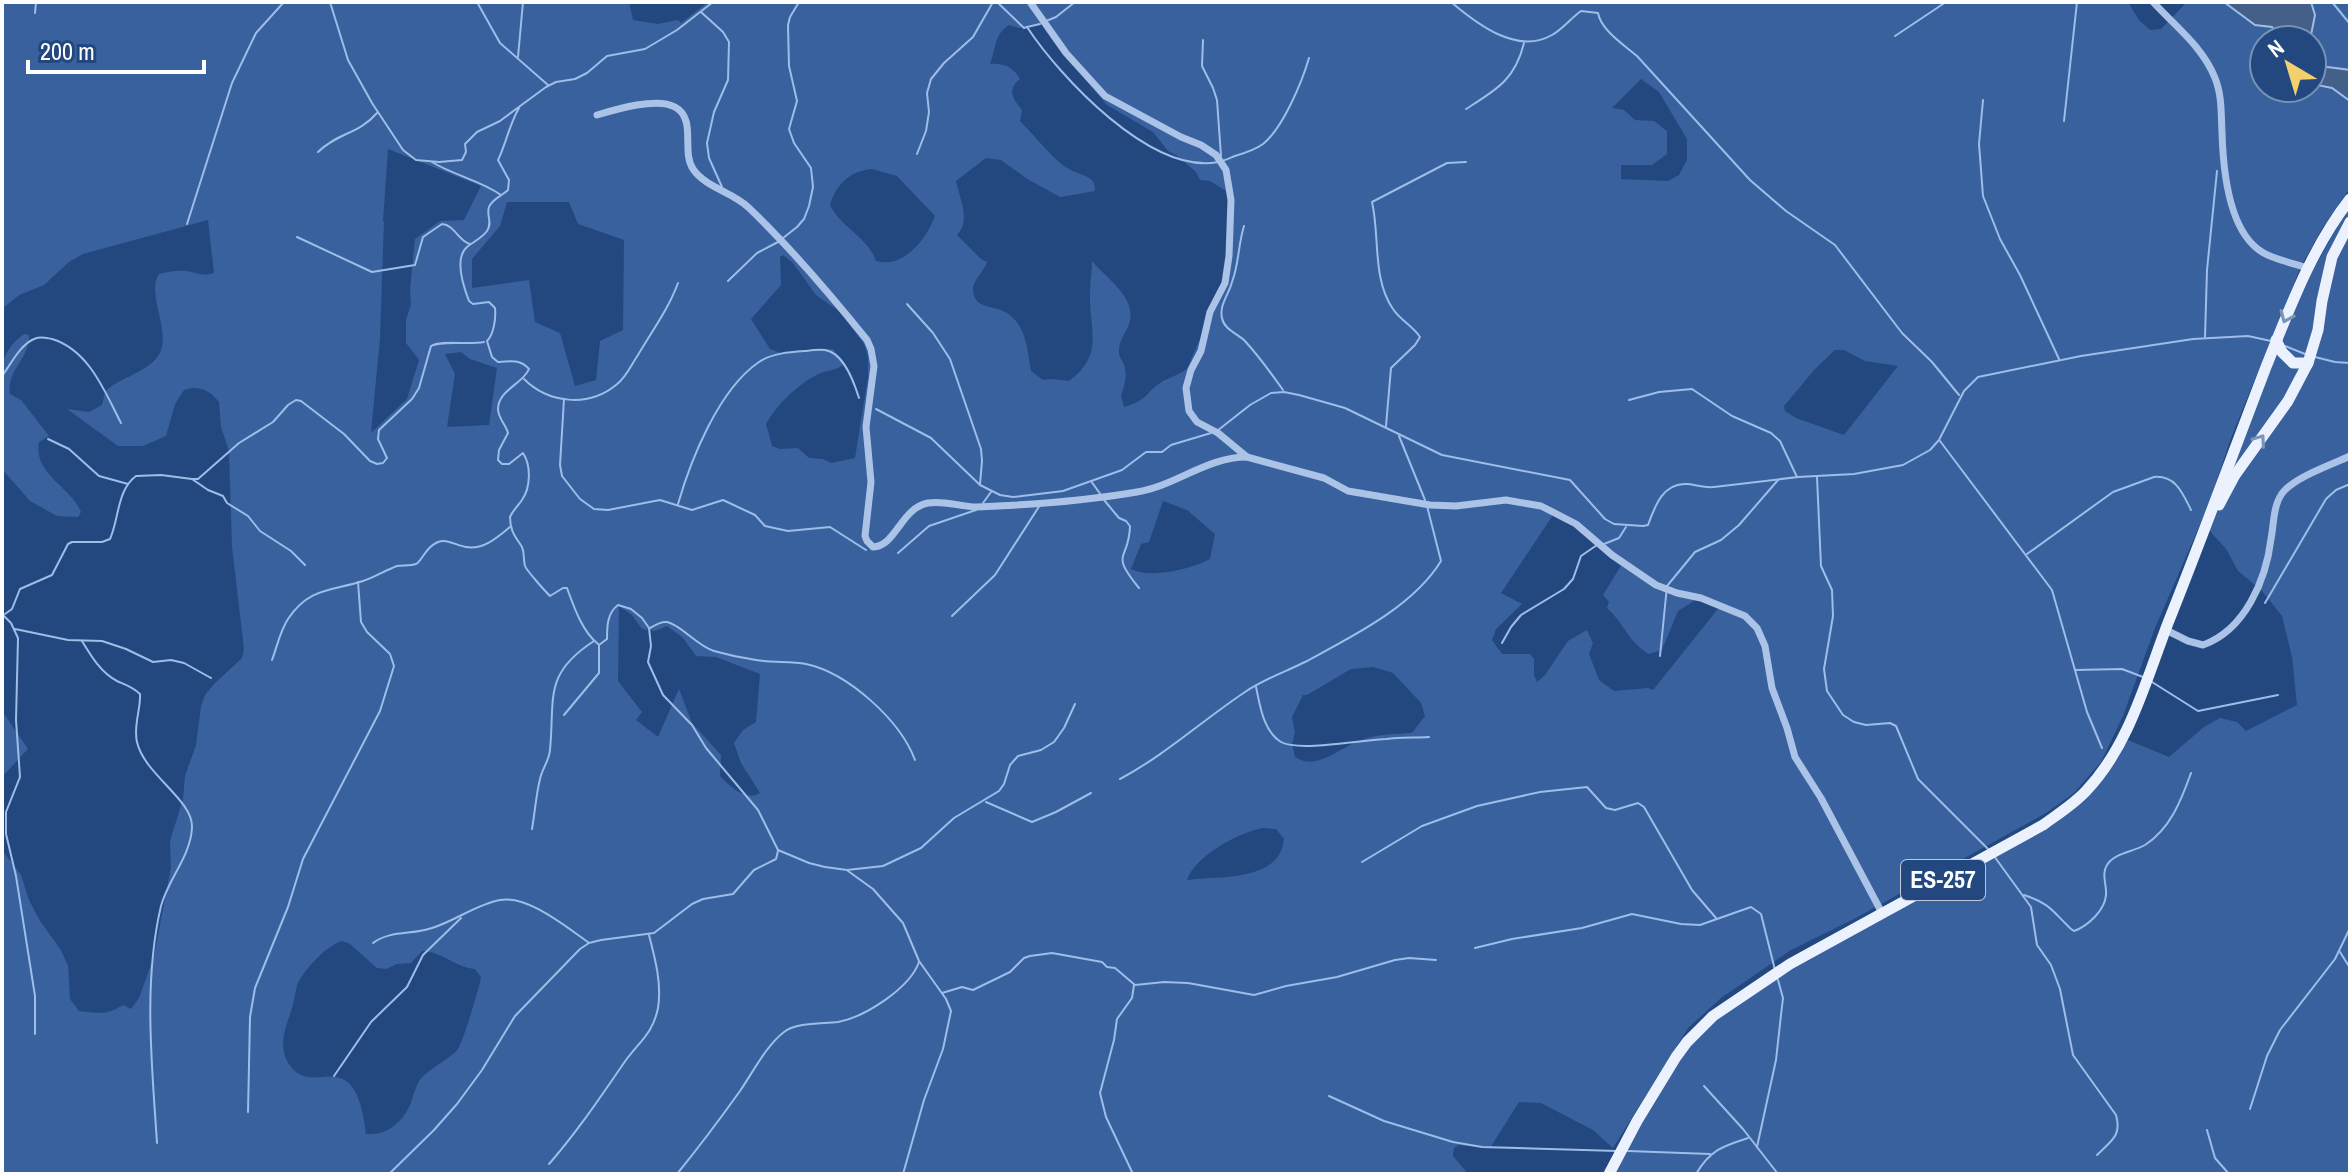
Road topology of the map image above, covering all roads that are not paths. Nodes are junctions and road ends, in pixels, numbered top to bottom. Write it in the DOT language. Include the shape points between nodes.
graph roads {
  1 [pos="1030,2"];
  2 [pos="2153,2"];
  3 [pos="597,115"];
  4 [pos="2350,199"];
  5 [pos="2350,222"];
  6 [pos="2308,268"];
  7 [pos="2276,340"];
  8 [pos="2308,363"];
  9 [pos="2350,456"];
  10 [pos="1247,457"];
  11 [pos="2205,530"];
  12 [pos="2166,630"];
  13 [pos="1882,913"];
  14 [pos="1609,1174"];
  1 -- 10 [label="street" via="1105,96 1201,145 1226,170 1231,200 1225,283 1186,388 1189,411 1197,422"];
  2 -- 6 [label="street" via="2202,52 2215,78 2225,174 2239,223 2258,250"];
  3 -- 10 [label="street" via="654,104 677,108 687,121 687,154 694,171 747,206 867,340 874,366 866,427 871,482 865,536 873,547 886,543 916,508 931,503 1044,504 1140,492 1217,462"];
  4 -- 6 [label="main road, ES-257"];
  5 -- 8 [label="main road, ES-257" via="2332,257"];
  6 -- 7 [label="main road, ES-257, one-way"];
  7 -- 8 [label="main road" via="2289,359"];
  7 -- 11 [label="main road, ES-257"];
  11 -- 8 [label="main road, ES-257, one-way"];
  9 -- 12 [label="street" via="2282,493 2263,576 2248,607 2229,628 2203,645"];
  10 -- 13 [label="street" via="1387,499 1444,506 1506,500 1541,506 1576,524 1656,585 1745,616 1765,646 1772,688 1795,757"];
  11 -- 12 [label="main road, ES-257"];
  12 -- 13 [label="main road, ES-257" via="2116,751 2084,793 2043,825"];
  13 -- 14 [label="main road, ES-257" via="1759,983 1699,1029 1653,1095"];
}
